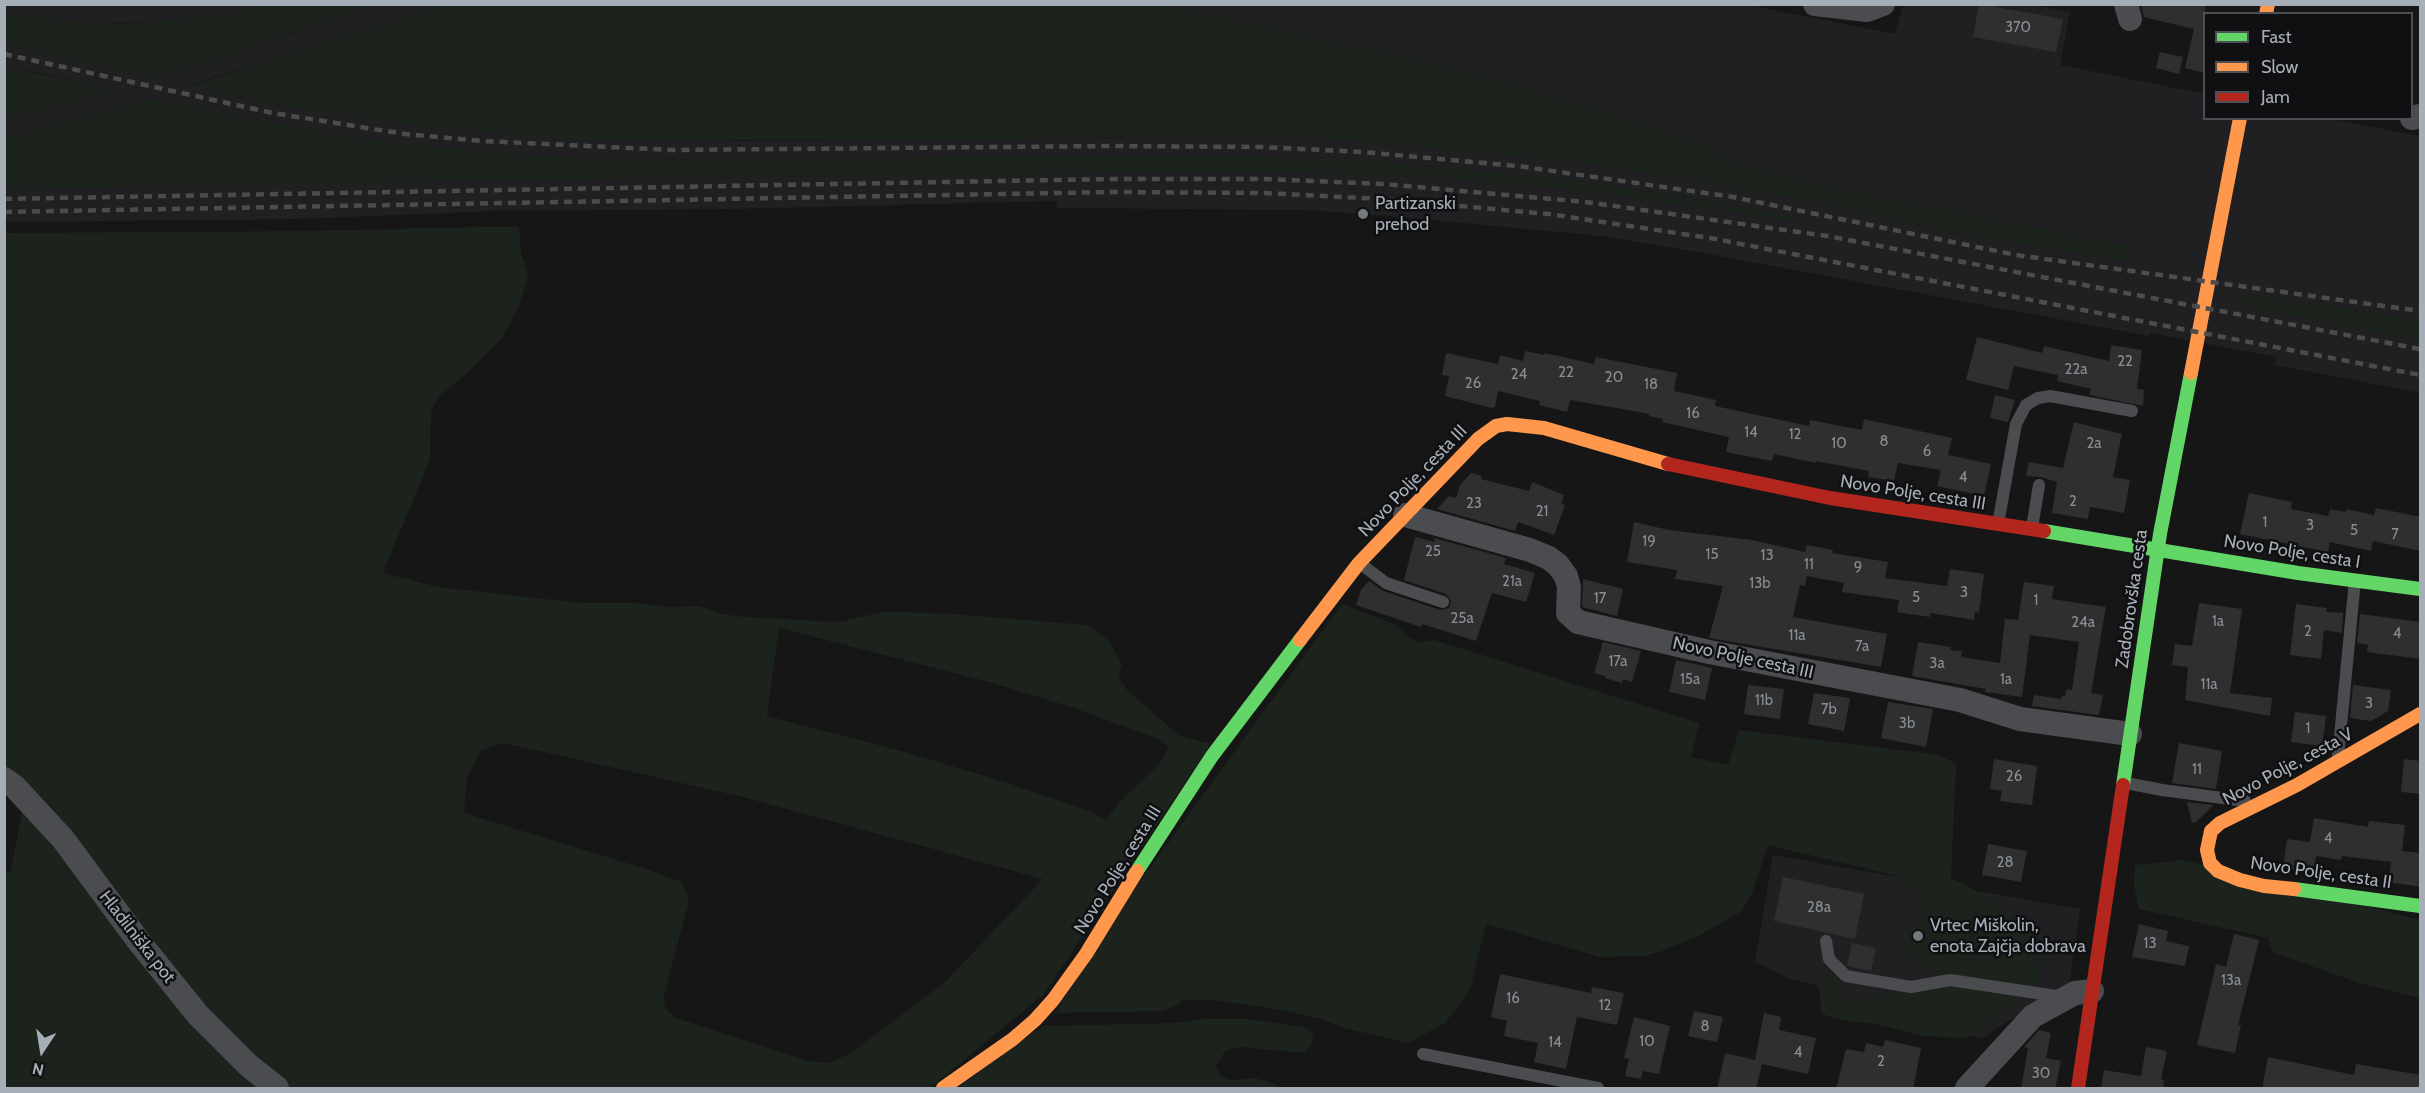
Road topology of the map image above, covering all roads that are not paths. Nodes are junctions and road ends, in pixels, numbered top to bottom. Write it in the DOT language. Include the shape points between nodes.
graph roads {
  1 [pos="1815,4"];
  2 [pos="1883,4"];
  3 [pos="2240,120"];
  4 [pos="2132,411"];
  5 [pos="2039,486"];
  6 [pos="1405,515"];
  7 [pos="1998,525"];
  8 [pos="2032,530"];
  9 [pos="2158,548"];
  10 [pos="1359,563"];
  11 [pos="2355,580"];
  12 [pos="2421,589"];
  13 [pos="1443,602"];
  14 [pos="2421,714"];
  15 [pos="2130,734"];
  16 [pos="2338,761"];
  17 [pos="4,779"];
  18 [pos="2123,783"];
  19 [pos="2261,802"];
  20 [pos="2218,872"];
  21 [pos="2421,906"];
  22 [pos="1826,941"];
  23 [pos="2092,991"];
  24 [pos="2066,997"];
  25 [pos="1423,1054"];
  26 [pos="277,1089"];
  27 [pos="943,1089"];
  28 [pos="1598,1089"];
  29 [pos="1967,1089"];
  30 [pos="2078,1089"];
  1 -- 2 [label="street" via="1867,9"];
  3 -- 9 [label="street, Zadobrovška cesta"];
  4 -- 7 [label="lane" via="2050,396 2026,405 2016,424"];
  5 -- 8 [label="lane"];
  6 -- 7 [label="street, Novo Polje, cesta III" via="1478,439 1496,426 1507,424 1544,428 1663,463 1762,485"];
  6 -- 10 [label="street, Novo Polje, cesta III"];
  6 -- 15 [label="street, Novo Polje cesta III" via="1549,558 1566,576 1568,613 1578,622 1709,652 1960,700 2020,719"];
  7 -- 8 [label="street, Novo Polje, cesta III"];
  8 -- 9 [label="street, Novo Polje, cesta III"];
  9 -- 11 [label="street, Novo Polje, cesta I"];
  9 -- 15 [label="street, Zadobrovška cesta"];
  10 -- 13 [label="lane" via="1386,583"];
  10 -- 27 [label="street, Novo Polje, cesta III" via="1212,756 1053,1000 1013,1039"];
  11 -- 12 [label="street, Novo Polje, cesta I"];
  11 -- 16 [label="lane"];
  14 -- 16 [label="street, Novo Polje, cesta V"];
  15 -- 18 [label="street, Zadobrovška cesta"];
  16 -- 19 [label="street, Novo Polje, cesta V"];
  17 -- 26 [label="street, Hladilniška pot" via="63,839 198,1014"];
  18 -- 19 [label="lane"];
  18 -- 23 [label="street, Zadobrovška cesta"];
  19 -- 20 [label="street, Novo Polje, cesta V" via="2211,831 2207,850 2210,863"];
  20 -- 21 [label="street, Novo Polje, cesta II" via="2264,886"];
  22 -- 24 [label="lane" via="1829,959 1846,976 1911,987 1950,980"];
  23 -- 24 [label="street"];
  23 -- 30 [label="street, Zadobrovška cesta"];
  24 -- 29 [label="street" via="2033,1016"];
  25 -- 28 [label="lane"];
}
